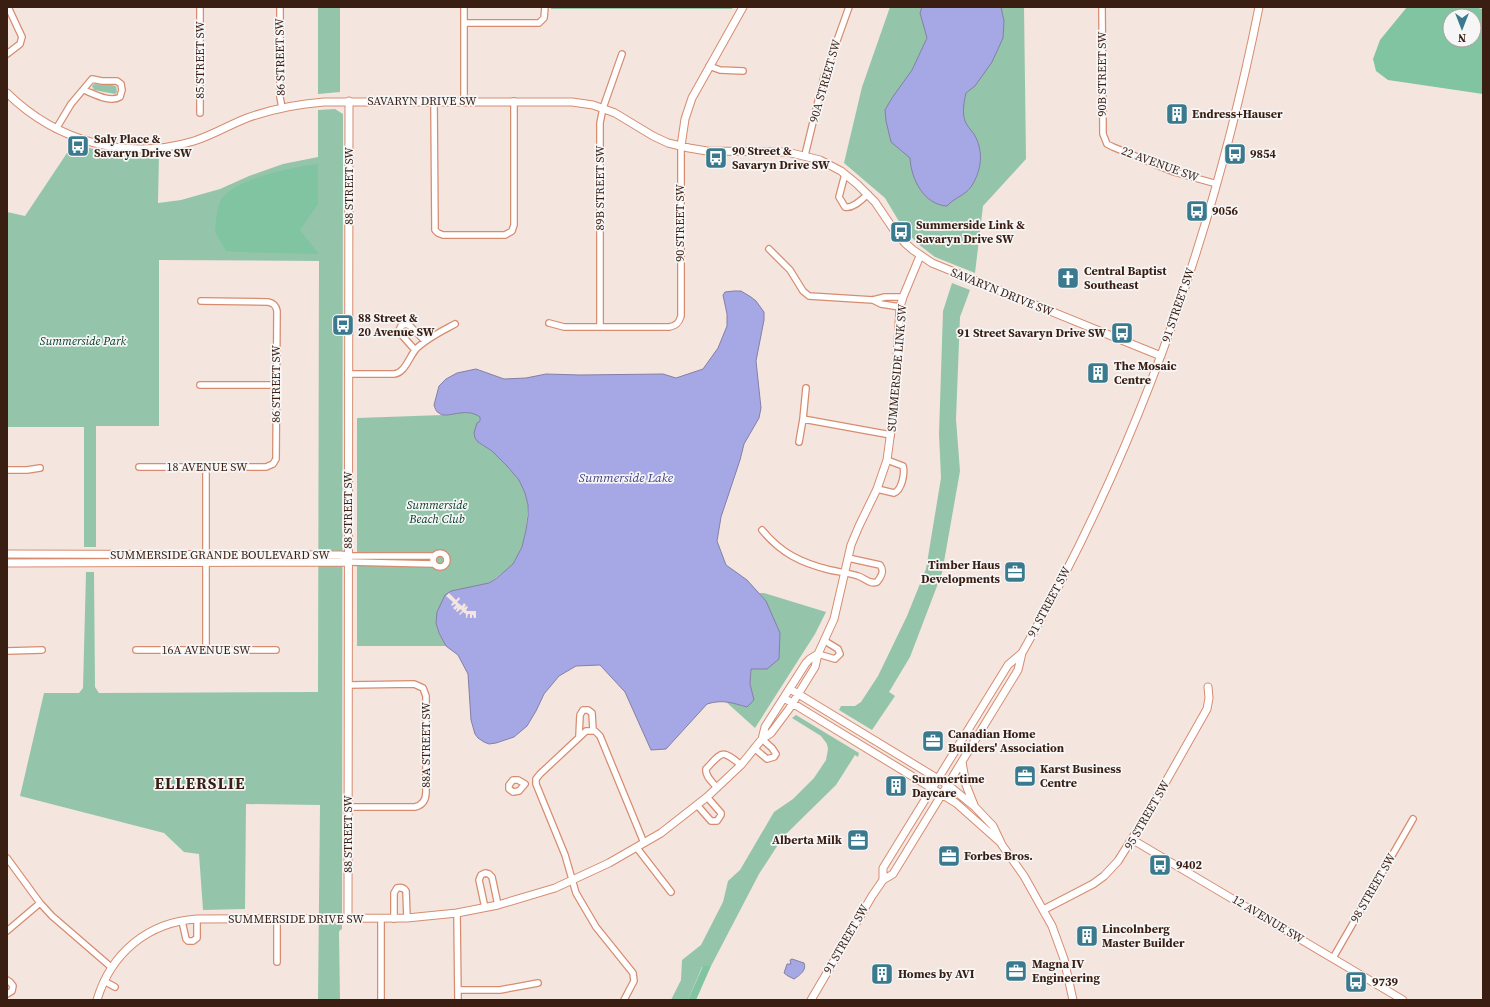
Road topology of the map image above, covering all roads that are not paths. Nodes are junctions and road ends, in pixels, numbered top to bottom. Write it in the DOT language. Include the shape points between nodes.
graph roads {
  1 [pos="8,7"];
  2 [pos="200,7"];
  3 [pos="280,7"];
  4 [pos="464,7"];
  5 [pos="545,7"];
  6 [pos="743,7"];
  7 [pos="849,7"];
  8 [pos="1102,7"];
  9 [pos="1259,7"];
  10 [pos="464,23"];
  11 [pos="7,54"];
  12 [pos="622,54"];
  13 [pos="709,66"];
  14 [pos="743,71"];
  15 [pos="84,90"];
  16 [pos="7,93"];
  17 [pos="349,101"];
  18 [pos="434,102"];
  19 [pos="464,102"];
  20 [pos="514,102"];
  21 [pos="282,108"];
  22 [pos="603,108"];
  23 [pos="200,113"];
  24 [pos="56,129"];
  25 [pos="1105,141"];
  26 [pos="681,146"];
  27 [pos="805,155"];
  28 [pos="844,174"];
  29 [pos="1217,184"];
  30 [pos="868,194"];
  31 [pos="769,249"];
  32 [pos="920,256"];
  33 [pos="903,297"];
  34 [pos="873,300"];
  35 [pos="201,301"];
  36 [pos="900,307"];
  37 [pos="549,323"];
  38 [pos="455,324"];
  39 [pos="600,327"];
  40 [pos="425,341"];
  41 [pos="415,350"];
  42 [pos="1161,356"];
  43 [pos="348,374"];
  44 [pos="200,385"];
  45 [pos="276,385"];
  46 [pos="806,388"];
  47 [pos="803,419"];
  48 [pos="891,435"];
  49 [pos="799,442"];
  50 [pos="887,460"];
  51 [pos="273,464"];
  52 [pos="139,467"];
  53 [pos="206,467"];
  54 [pos="40,468"];
  55 [pos="7,470"];
  56 [pos="877,489"];
  57 [pos="762,530"];
  58 [pos="7,554"];
  59 [pos="206,554"];
  60 [pos="433,556"];
  61 [pos="848,558"];
  62 [pos="348,559"];
  63 [pos="7,563"];
  64 [pos="206,563"];
  65 [pos="433,564"];
  66 [pos="845,573"];
  67 [pos="825,641"];
  68 [pos="42,650"];
  69 [pos="136,650"];
  70 [pos="206,650"];
  71 [pos="276,650"];
  72 [pos="7,651"];
  73 [pos="1022,653"];
  74 [pos="818,654"];
  75 [pos="349,685"];
  76 [pos="1208,687"];
  77 [pos="790,689"];
  78 [pos="798,694"];
  79 [pos="784,698"];
  80 [pos="792,703"];
  81 [pos="593,730"];
  82 [pos="579,736"];
  83 [pos="762,739"];
  84 [pos="754,748"];
  85 [pos="962,762"];
  86 [pos="740,765"];
  87 [pos="938,779"];
  88 [pos="536,782"];
  89 [pos="525,784"];
  90 [pos="948,785"];
  91 [pos="717,788"];
  92 [pos="932,788"];
  93 [pos="942,794"];
  94 [pos="708,797"];
  95 [pos="697,805"];
  96 [pos="975,806"];
  97 [pos="348,807"];
  98 [pos="1413,819"];
  99 [pos="1133,840"];
  100 [pos="644,844"];
  101 [pos="1002,845"];
  102 [pos="637,848"];
  103 [pos="7,858"];
  104 [pos="883,880"];
  105 [pos="572,881"];
  106 [pos="672,892"];
  107 [pos="40,903"];
  108 [pos="498,905"];
  109 [pos="485,908"];
  110 [pos="1043,910"];
  111 [pos="457,913"];
  112 [pos="394,918"];
  113 [pos="407,918"];
  114 [pos="197,919"];
  115 [pos="277,919"];
  116 [pos="348,919"];
  117 [pos="381,919"];
  118 [pos="182,921"];
  119 [pos="7,932"];
  120 [pos="1333,958"];
  121 [pos="277,962"];
  122 [pos="111,967"];
  123 [pos="7,980"];
  124 [pos="104,981"];
  125 [pos="538,983"];
  126 [pos="115,987"];
  127 [pos="458,990"];
  128 [pos="7,994"];
  129 [pos="97,1000"];
  130 [pos="381,1000"];
  131 [pos="458,1000"];
  132 [pos="624,1000"];
  133 [pos="811,1000"];
  134 [pos="1073,1000"];
  135 [pos="1403,1000"];
  1 -- 11 [label="street" via="22,40"];
  2 -- 23 [label="street, 85 STREET SW"];
  3 -- 21 [label="street, 86 STREET SW"];
  4 -- 10 [label="street"];
  5 -- 10 [label="street" via="542,21 536,23"];
  6 -- 13 [label="street, 90 STREET SW"];
  7 -- 27 [label="street, 90A STREET SW" via="824,78"];
  8 -- 25 [label="street, 90B STREET SW"];
  9 -- 29 [label="street, 91 STREET SW"];
  10 -- 19 [label="street"];
  12 -- 22 [label="street, 89B STREET SW"];
  13 -- 14 [label="street" via="720,70"];
  13 -- 26 [label="street, 90 STREET SW" via="690,104"];
  15 -- 15 [label="street" via="114,99 120,97 122,90 121,84 117,81 94,79"];
  15 -- 24 [label="street" via="71,104"];
  16 -- 24 [label="street, SAVARYN DRIVE SW" via="28,111"];
  17 -- 18 [label="street, SAVARYN DRIVE SW"];
  17 -- 21 [label="street, SAVARYN DRIVE SW" via="309,103"];
  17 -- 43 [label="street, 88 STREET SW"];
  18 -- 19 [label="street, SAVARYN DRIVE SW"];
  18 -- 20 [label="street" via="435,230 443,235 505,235 512,231 514,225"];
  19 -- 20 [label="street, SAVARYN DRIVE SW"];
  20 -- 22 [label="street, SAVARYN DRIVE SW" via="572,102"];
  21 -- 24 [label="street, SAVARYN DRIVE SW" via="246,118 195,140 161,148 103,146"];
  22 -- 26 [label="street, SAVARYN DRIVE SW" via="653,136"];
  22 -- 39 [label="street, 89B STREET SW" via="600,123"];
  25 -- 29 [label="street, 22 AVENUE SW" via="1113,147 1174,172"];
  26 -- 27 [label="street, SAVARYN DRIVE SW" via="707,151 773,151"];
  26 -- 39 [label="street, 90 STREET SW" via="679,322 669,327"];
  27 -- 28 [label="street, SAVARYN DRIVE SW" via="824,162"];
  28 -- 30 [label="street, SAVARYN DRIVE SW"];
  28 -- 30 [label="street" via="839,197 845,207 853,206"];
  29 -- 42 [label="street, 91 STREET SW"];
  30 -- 32 [label="street, SAVARYN DRIVE SW" via="899,236"];
  31 -- 34 [label="street" via="790,270 803,292 809,296"];
  32 -- 33 [label="street, SUMMERSIDE LINK SW"];
  32 -- 42 [label="street, SAVARYN DRIVE SW" via="940,268"];
  33 -- 34 [label="street"];
  33 -- 36 [label="street, SUMMERSIDE LINK SW"];
  34 -- 36 [label="street"];
  35 -- 45 [label="street, 86 STREET SW" via="274,304 277,311"];
  36 -- 48 [label="street, SUMMERSIDE LINK SW"];
  37 -- 39 [label="street, 90 STREET SW" via="564,327"];
  38 -- 40 [label="street"];
  40 -- 41 [label="street"];
  40 -- 41 [label="street" via="408,325 401,326 400,333"];
  41 -- 43 [label="street" via="402,371 397,374"];
  42 -- 73 [label="street, 91 STREET SW" via="1106,490"];
  43 -- 62 [label="street, 88 STREET SW"];
  44 -- 45 [label="street"];
  45 -- 51 [label="street, 86 STREET SW" via="277,456"];
  46 -- 47 [label="street"];
  47 -- 48 [label="street"];
  47 -- 49 [label="street"];
  48 -- 50 [label="street, SUMMERSIDE LINK SW"];
  50 -- 56 [label="street, SUMMERSIDE LINK SW"];
  50 -- 56 [label="street" via="903,466 900,488 894,493"];
  51 -- 53 [label="street, 18 AVENUE SW" via="266,467"];
  52 -- 53 [label="street, 18 AVENUE SW"];
  53 -- 59 [label="street"];
  54 -- 55 [label="street"];
  56 -- 61 [label="street, SUMMERSIDE LINK SW" via="855,534"];
  57 -- 66 [label="street" via="775,545 790,555 816,566"];
  58 -- 59 [label="street, SUMMERSIDE GRANDE BOULEVARD SW"];
  59 -- 62 [label="street, SUMMERSIDE GRANDE BOULEVARD SW"];
  59 -- 64 [label="street"];
  60 -- 62 [label="street, SUMMERSIDE GRANDE BOULEVARD SW"];
  60 -- 65 [label="street"];
  60 -- 65 [label="street, SUMMERSIDE GRANDE BOULEVARD SW" via="442,553 447,561 441,568"];
  61 -- 66 [label="street, SUMMERSIDE LINK SW"];
  61 -- 66 [label="street" via="877,564 882,567 882,573 873,584"];
  62 -- 64 [label="street, SUMMERSIDE GRANDE BOULEVARD SW"];
  62 -- 65 [label="street, SUMMERSIDE GRANDE BOULEVARD SW"];
  62 -- 75 [label="street, 88 STREET SW"];
  63 -- 64 [label="street, SUMMERSIDE GRANDE BOULEVARD SW"];
  64 -- 70 [label="street"];
  66 -- 67 [label="street, SUMMERSIDE LINK SW" via="836,614"];
  67 -- 74 [label="street, SUMMERSIDE LINK SW"];
  67 -- 74 [label="street" via="838,649 840,654 835,659"];
  68 -- 72 [label="street"];
  69 -- 70 [label="street, 16A AVENUE SW"];
  70 -- 71 [label="street, 16A AVENUE SW"];
  73 -- 85 [label="street, 91 STREET SW" via="1018,670"];
  73 -- 87 [label="street, 91 STREET SW" via="1008,665"];
  74 -- 77 [label="street, SUMMERSIDE DRIVE SW" via="806,663"];
  74 -- 78 [label="street, SUMMERSIDE LINK SW" via="815,667"];
  75 -- 97 [label="street, 88 STREET SW"];
  75 -- 97 [label="street, 88A STREET SW" via="414,684 423,688 426,696 426,792 424,802 415,807"];
  76 -- 99 [label="street, 95 STREET SW" via="1207,709"];
  77 -- 78 [label="street"];
  77 -- 79 [label="street, SUMMERSIDE DRIVE SW"];
  78 -- 80 [label="street, SUMMERSIDE DRIVE SW"];
  78 -- 87 [label="street"];
  79 -- 80 [label="street"];
  79 -- 83 [label="street, SUMMERSIDE DRIVE SW" via="765,727"];
  80 -- 83 [label="street, SUMMERSIDE DRIVE SW" via="771,733"];
  80 -- 92 [label="street"];
  81 -- 82 [label="street"];
  81 -- 82 [label="street" via="592,713 583,710 580,714"];
  81 -- 100 [label="street" via="598,732 605,746"];
  82 -- 88 [label="street" via="540,774"];
  83 -- 84 [label="street, SUMMERSIDE DRIVE SW"];
  83 -- 84 [label="street" via="774,750 774,757 767,759"];
  84 -- 86 [label="street, SUMMERSIDE DRIVE SW"];
  85 -- 90 [label="street, 91 STREET SW"];
  85 -- 96 [label="street" via="966,785"];
  86 -- 91 [label="street, SUMMERSIDE DRIVE SW"];
  86 -- 91 [label="street" via="728,754 718,756 706,769 708,777"];
  87 -- 90 [label="street"];
  87 -- 92 [label="street, 91 STREET SW"];
  88 -- 89 [label="street"];
  88 -- 105 [label="street" via="565,855"];
  90 -- 93 [label="street, 91 STREET SW"];
  90 -- 96 [label="street"];
  91 -- 94 [label="street, SUMMERSIDE DRIVE SW"];
  92 -- 93 [label="street"];
  92 -- 104 [label="street, 91 STREET SW" via="883,868"];
  93 -- 101 [label="street" via="956,803"];
  93 -- 104 [label="street, 91 STREET SW" via="892,874"];
  94 -- 95 [label="street, SUMMERSIDE DRIVE SW"];
  94 -- 95 [label="street" via="721,813 719,820 711,821"];
  95 -- 100 [label="street, SUMMERSIDE DRIVE SW"];
  96 -- 101 [label="street" via="993,826"];
  97 -- 116 [label="street, 88 STREET SW"];
  98 -- 120 [label="street, 98 STREET SW"];
  99 -- 110 [label="street, 95 STREET SW" via="1104,876"];
  99 -- 120 [label="street, 12 AVENUE SW"];
  100 -- 102 [label="street, SUMMERSIDE DRIVE SW"];
  101 -- 110 [label="street" via="1024,876"];
  102 -- 105 [label="street, SUMMERSIDE DRIVE SW"];
  102 -- 106 [label="street"];
  103 -- 107 [label="street"];
  104 -- 133 [label="street, 91 STREET SW"];
  105 -- 108 [label="street, SUMMERSIDE DRIVE SW"];
  105 -- 132 [label="street" via="596,928 633,973 634,982"];
  107 -- 119 [label="street"];
  107 -- 122 [label="street" via="64,928"];
  108 -- 109 [label="street, SUMMERSIDE DRIVE SW"];
  108 -- 109 [label="street" via="492,877 485,873 479,880"];
  109 -- 111 [label="street, SUMMERSIDE DRIVE SW"];
  110 -- 134 [label="street" via="1060,948"];
  111 -- 113 [label="street, SUMMERSIDE DRIVE SW"];
  111 -- 127 [label="street"];
  112 -- 113 [label="street, SUMMERSIDE DRIVE SW"];
  112 -- 113 [label="street" via="394,893 399,887 406,891"];
  112 -- 117 [label="street, SUMMERSIDE DRIVE SW"];
  114 -- 115 [label="street, SUMMERSIDE DRIVE SW"];
  114 -- 118 [label="street, SUMMERSIDE DRIVE SW"];
  114 -- 118 [label="street" via="197,938 193,941 186,939"];
  115 -- 116 [label="street, SUMMERSIDE DRIVE SW"];
  115 -- 121 [label="street"];
  116 -- 117 [label="street, SUMMERSIDE DRIVE SW"];
  117 -- 130 [label="street"];
  118 -- 122 [label="street, SUMMERSIDE DRIVE SW" via="147,933 133,943"];
  120 -- 135 [label="street, 12 AVENUE SW"];
  122 -- 124 [label="street, SUMMERSIDE DRIVE SW"];
  123 -- 128 [label="street" via="13,988"];
  124 -- 126 [label="street"];
  124 -- 129 [label="street, SUMMERSIDE DRIVE SW"];
  125 -- 127 [label="street" via="500,990"];
  127 -- 131 [label="street"];
}
